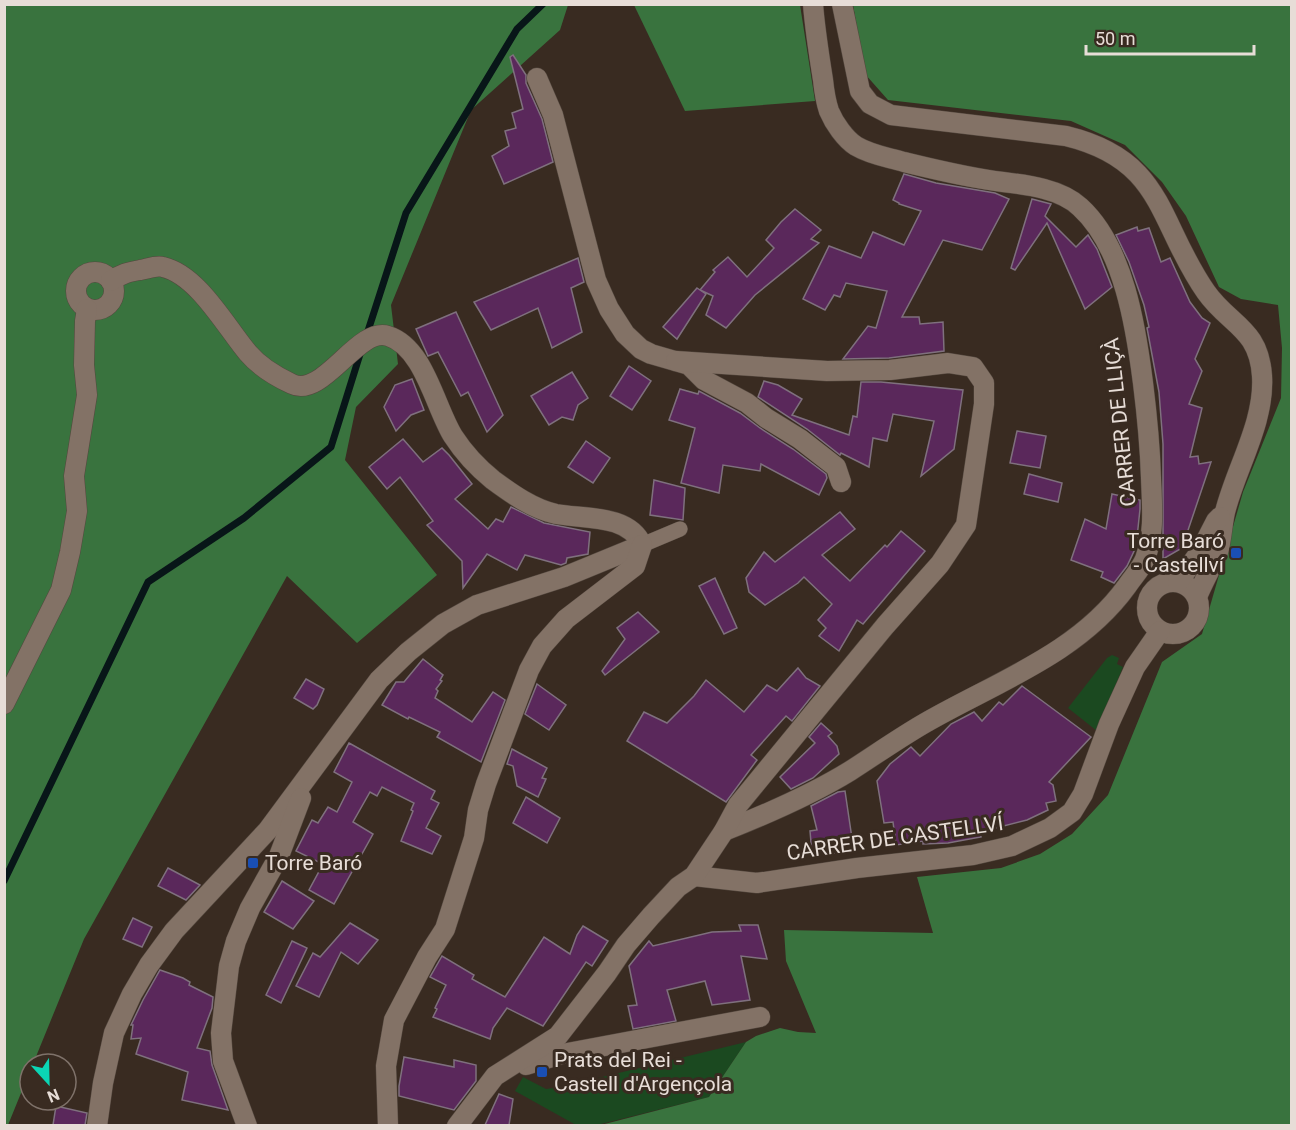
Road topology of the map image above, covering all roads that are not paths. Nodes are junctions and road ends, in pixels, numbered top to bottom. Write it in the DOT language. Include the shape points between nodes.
graph roads {
  1 [pos="813,4"];
  2 [pos="842,4"];
  3 [pos="537,78"];
  4 [pos="111,281"];
  5 [pos="87,309"];
  6 [pos="676,361"];
  7 [pos="841,482"];
  8 [pos="1225,513"];
  9 [pos="680,529"];
  10 [pos="642,545"];
  11 [pos="1144,562"];
  12 [pos="1170,583"];
  13 [pos="1197,597"];
  14 [pos="1160,631"];
  15 [pos="4,705"];
  16 [pos="306,781"];
  17 [pos="724,831"];
  18 [pos="694,876"];
  19 [pos="760,1017"];
  20 [pos="495,1076"];
  21 [pos="97,1125"];
  22 [pos="247,1125"];
  23 [pos="388,1125"];
  24 [pos="457,1125"];
  1 -- 11 [label="street, CARRER DE LLIÇÀ" via="829,111 853,144 872,154 952,175 1053,192 1079,206 1096,226 1122,281 1139,350 1154,510"];
  2 -- 8 [label="street" via="857,84 870,104 891,115 1087,141 1124,161 1150,188 1207,294 1243,327 1254,342 1261,366 1262,390"];
  3 -- 6 [label="street" via="552,115 596,280 609,309 625,334 641,349"];
  4 -- 5 [label="street" via="114,292 109,303 99,310"];
  4 -- 5 [label="street" via="97,272 82,277 76,295"];
  4 -- 10 [label="street" via="122,273 162,266 183,277 248,353 295,386 307,386 370,338 385,334 399,340 422,369 452,435 482,470 530,505 624,527"];
  5 -- 15 [label="street" via="87,395 74,476 77,511 70,552 61,590"];
  6 -- 7 [label="street" via="689,365 704,380 747,403 807,445 836,467"];
  6 -- 17 [label="street" via="827,371 890,370 948,363 973,367 984,383 966,525 940,564 738,806"];
  8 -- 12 [label="street" via="1216,521 1200,552"];
  8 -- 13 [label="street" via="1218,551"];
  9 -- 10 [label="street"];
  10 -- 16 [label="street" via="564,577 477,605 443,624 379,681"];
  10 -- 23 [label="street" via="635,566 566,619 542,646 529,670 486,783 474,838 445,929 394,1020 386,1066"];
  11 -- 12 [label="street"];
  11 -- 17 [label="street, CARRER DE LLIÇÀ" via="1101,618 1070,643 915,729 840,776"];
  12 -- 13 [label="street" via="1186,585"];
  12 -- 14 [label="street" via="1150,595 1146,611"];
  13 -- 14 [label="street" via="1198,614 1190,628 1175,634"];
  14 -- 18 [label="street, CARRER DE CASTELLVÍ" via="1135,667 1083,794 1072,812 1050,828 1012,846 972,855 757,883"];
  16 -- 21 [label="street" via="268,830 174,931 148,965 114,1033"];
  16 -- 22 [label="street" via="279,856 250,908 229,966 221,1033 223,1061"];
  17 -- 18 [label="street"];
  18 -- 20 [label="street" via="678,887 645,923 558,1036"];
  19 -- 20 [label="street" via="561,1054"];
  20 -- 24 [label="street"];
}
